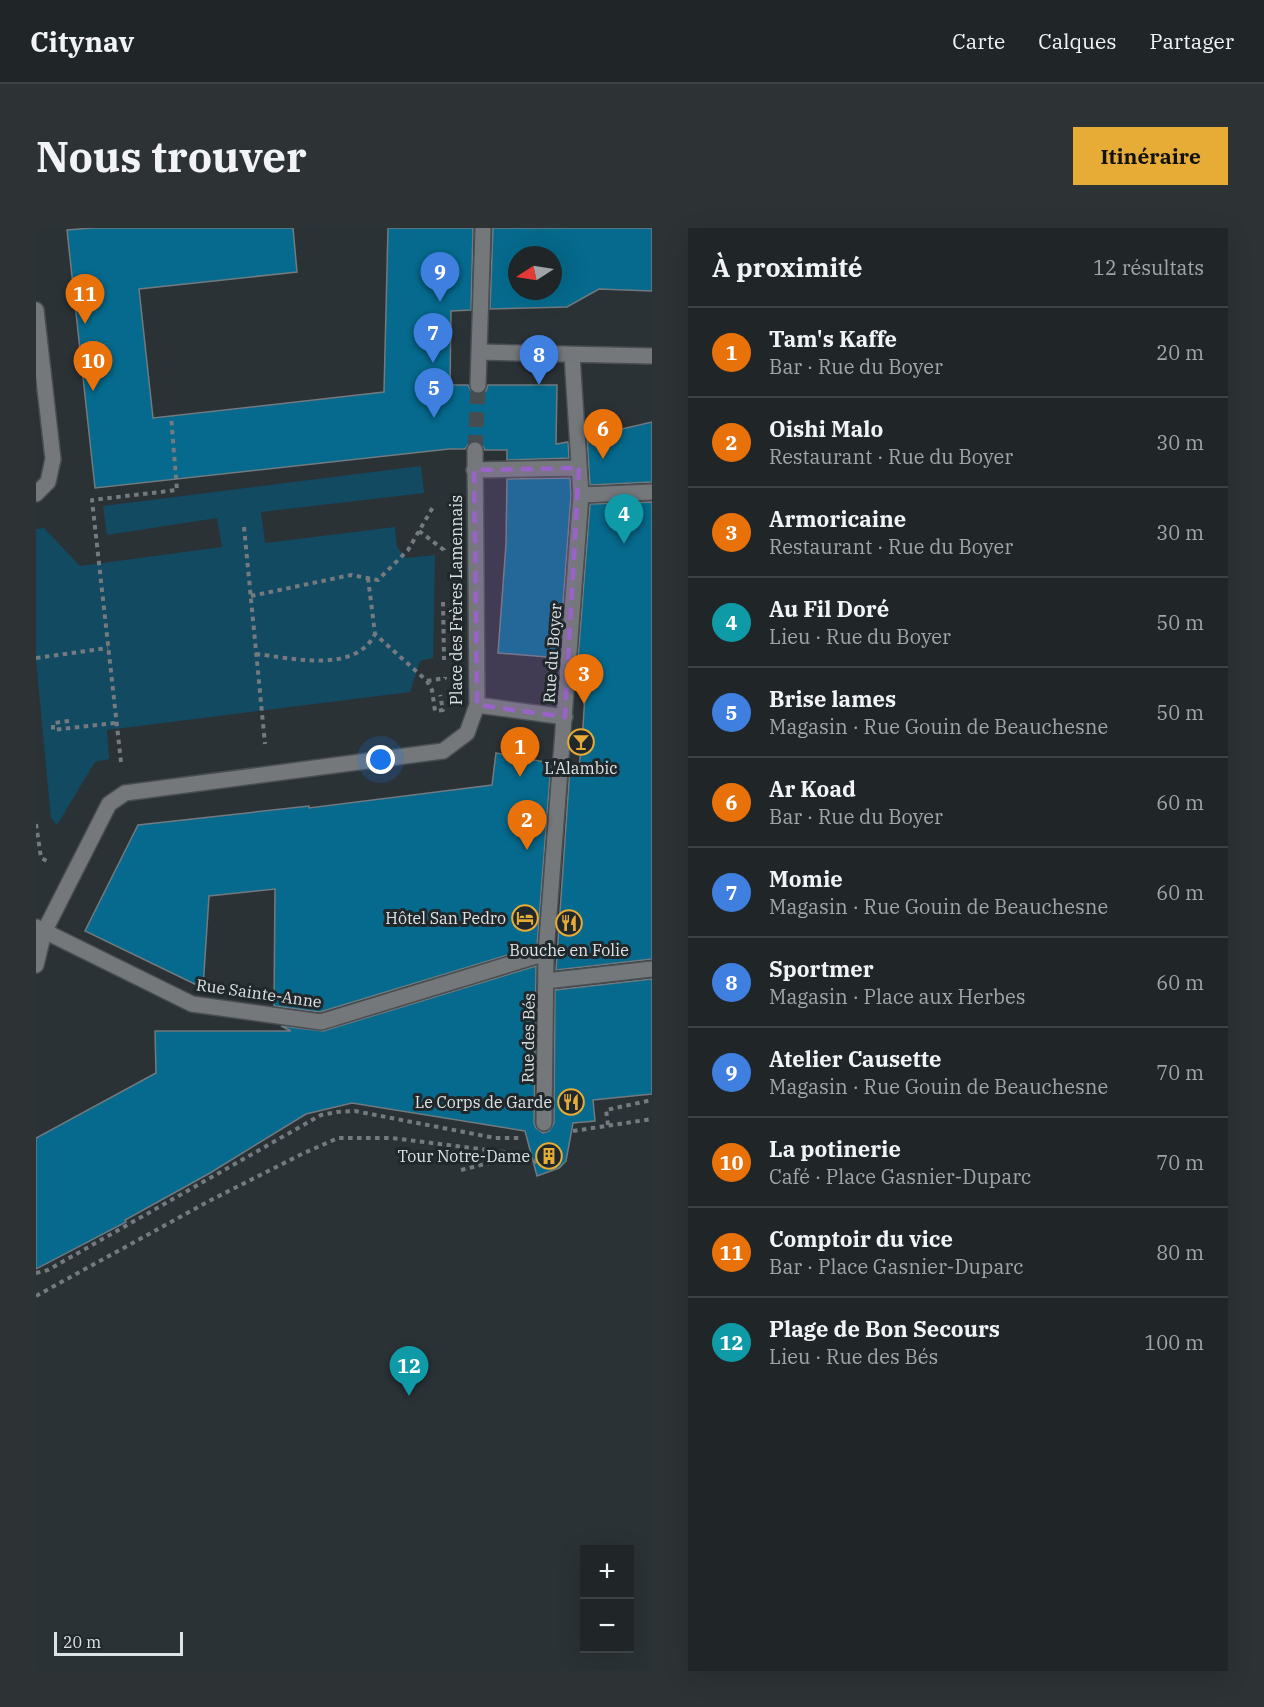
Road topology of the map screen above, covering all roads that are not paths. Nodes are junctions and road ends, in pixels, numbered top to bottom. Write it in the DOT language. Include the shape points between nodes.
graph roads {
  1 [pos="483,228"];
  2 [pos="36,310"];
  3 [pos="479,352"];
  4 [pos="572,355"];
  5 [pos="652,356"];
  6 [pos="478,385"];
  7 [pos="475,450"];
  8 [pos="579,468"];
  9 [pos="474,470"];
  10 [pos="652,492"];
  11 [pos="36,494"];
  12 [pos="581,495"];
  13 [pos="477,705"];
  14 [pos="565,717"];
  15 [pos="40,929"];
  16 [pos="546,953"];
  17 [pos="36,965"];
  18 [pos="652,969"];
  19 [pos="546,981"];
  20 [pos="544,1123"];
  1 -- 3 [label="street"];
  2 -- 11 [label="street" via="53,459 48,482"];
  3 -- 4 [label="street"];
  3 -- 6 [label="street"];
  4 -- 5 [label="street"];
  4 -- 8 [label="street, Rue du Boyer"];
  7 -- 9 [label="street, Place des Frères Lamennais"];
  8 -- 9 [label="street"];
  8 -- 12 [label="street, Rue du Boyer"];
  9 -- 13 [label="street, Place des Frères Lamennais"];
  10 -- 12 [label="street"];
  12 -- 14 [label="street, Rue du Boyer"];
  13 -- 14 [label="street"];
  13 -- 15 [label="street, Place des Frères Lamennais" via="467,733 443,751 124,793 109,804"];
  14 -- 16 [label="street, Rue du Boyer"];
  15 -- 16 [label="street, Rue Sainte-Anne" via="192,1004 321,1022"];
  15 -- 17 [label="street"];
  16 -- 19 [label="street, Rue des Bés"];
  18 -- 19 [label="street"];
  19 -- 20 [label="street, Rue des Bés"];
}
